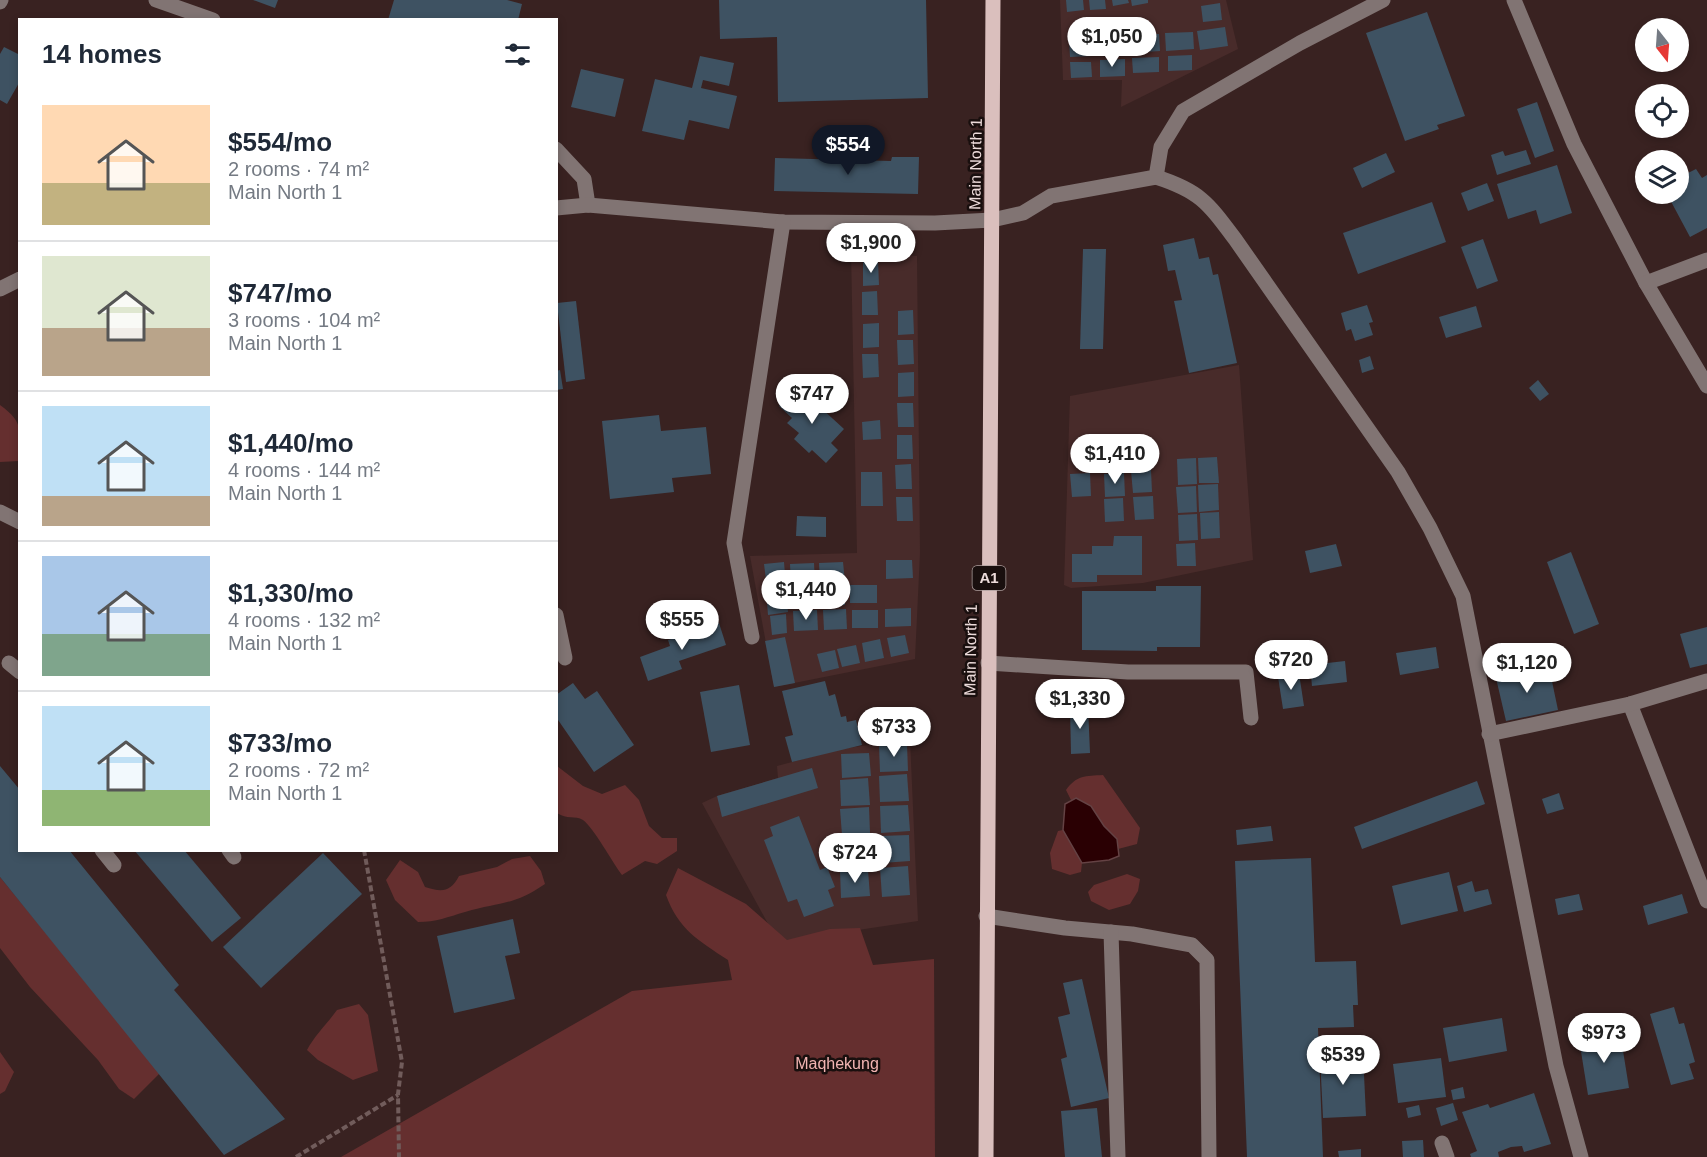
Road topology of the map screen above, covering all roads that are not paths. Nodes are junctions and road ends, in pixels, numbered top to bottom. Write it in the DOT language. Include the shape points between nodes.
graph roads {
  1 [pos="156,0"];
  2 [pos="993,0"];
  3 [pos="1383,0"];
  4 [pos="1514,0"];
  5 [pos="207,18"];
  6 [pos="558,151"];
  7 [pos="1156,177"];
  8 [pos="588,205"];
  9 [pos="558,208"];
  10 [pos="992,220"];
  11 [pos="783,222"];
  12 [pos="1707,260"];
  13 [pos="18,280"];
  14 [pos="1646,283"];
  15 [pos="0,289"];
  16 [pos="1707,386"];
  17 [pos="0,512"];
  18 [pos="18,521"];
  19 [pos="558,625"];
  20 [pos="752,637"];
  21 [pos="565,658"];
  22 [pos="988,663"];
  23 [pos="1707,681"];
  24 [pos="1630,704"];
  25 [pos="1251,718"];
  26 [pos="1489,734"];
  27 [pos="104,852"];
  28 [pos="114,865"];
  29 [pos="1707,901"];
  30 [pos="986,915"];
  31 [pos="1111,932"];
  32 [pos="986,1157"];
  33 [pos="1118,1157"];
  34 [pos="1209,1157"];
  35 [pos="1581,1157"];
  1 -- 5 [label="street"];
  2 -- 10 [label="main road, Main North 1 / A1"];
  3 -- 7 [label="street" via="1183,111 1161,147"];
  4 -- 14 [label="street" via="1574,144"];
  6 -- 8 [label="street" via="584,179"];
  7 -- 10 [label="street" via="1051,195 1023,213"];
  7 -- 26 [label="street" via="1184,186 1207,202 1398,472 1463,596"];
  8 -- 9 [label="street"];
  8 -- 11 [label="street"];
  10 -- 11 [label="street"];
  10 -- 22 [label="main road, Main North 1 / A1"];
  11 -- 20 [label="street" via="734,543"];
  12 -- 14 [label="street"];
  13 -- 15 [label="street"];
  14 -- 16 [label="street"];
  17 -- 18 [label="street"];
  19 -- 21 [label="street"];
  22 -- 25 [label="street" via="1128,672 1246,672"];
  22 -- 30 [label="main road, Main North 1 / A1"];
  23 -- 24 [label="street"];
  24 -- 26 [label="street"];
  24 -- 29 [label="street"];
  26 -- 35 [label="street" via="1556,1066"];
  27 -- 28 [label="street"];
  30 -- 31 [label="street"];
  30 -- 32 [label="main road, Main North 1 / A1"];
  31 -- 33 [label="street"];
  31 -- 34 [label="street" via="1192,945 1207,960"];
}
